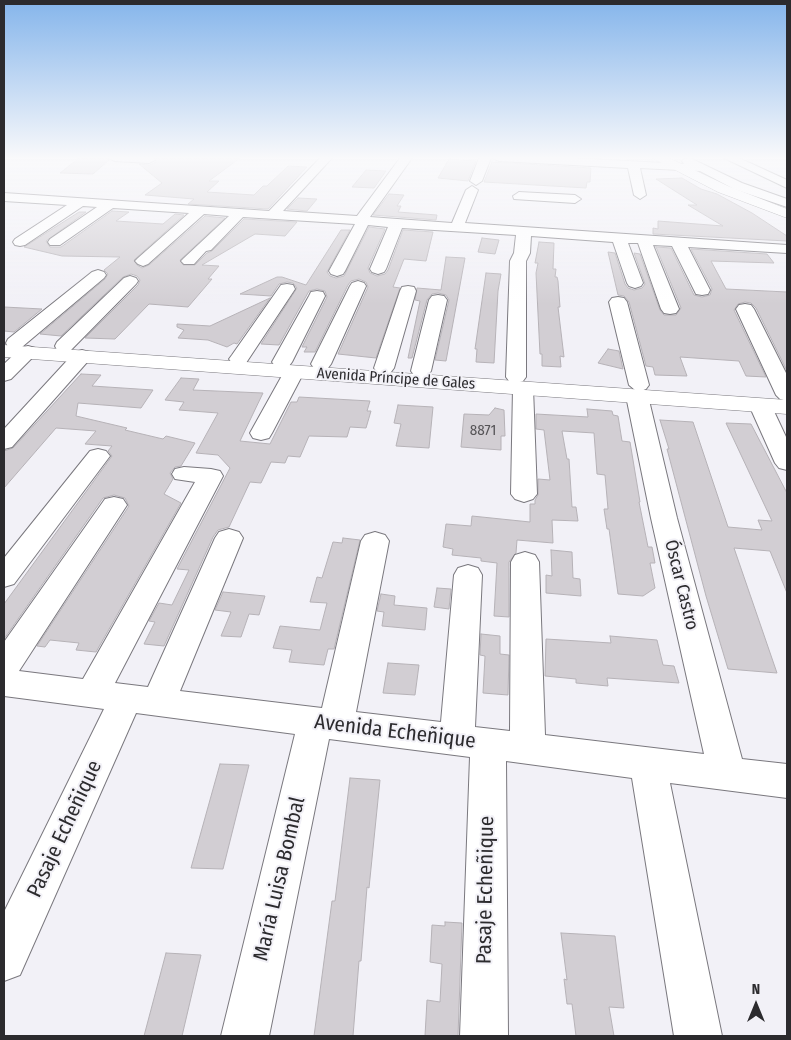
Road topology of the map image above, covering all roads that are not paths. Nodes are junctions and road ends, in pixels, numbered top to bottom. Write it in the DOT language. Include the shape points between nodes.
graph roads {
  1 [pos="68,207"];
  2 [pos="70,207"];
  3 [pos="106,207"];
  4 [pos="148,207"];
  5 [pos="280,207"];
  6 [pos="371,207"];
  7 [pos="465,207"];
  8 [pos="551,207"];
  9 [pos="766,207"];
  10 [pos="774,207"];
  11 [pos="201,210"];
  12 [pos="787,210"];
  13 [pos="239,213"];
  14 [pos="787,214"];
  15 [pos="272,215"];
  16 [pos="363,221"];
  17 [pos="397,223"];
  18 [pos="457,227"];
  19 [pos="29,228"];
  20 [pos="518,231"];
  21 [pos="547,233"];
  22 [pos="649,235"];
  23 [pos="619,238"];
  24 [pos="55,242"];
  25 [pos="678,242"];
  26 [pos="787,249"];
  27 [pos="16,250"];
  28 [pos="189,260"];
  29 [pos="143,261"];
  30 [pos="378,269"];
  31 [pos="337,271"];
  32 [pos="98,275"];
  33 [pos="130,281"];
  34 [pos="635,283"];
  35 [pos="358,286"];
  36 [pos="287,289"];
  37 [pos="702,290"];
  38 [pos="408,292"];
  39 [pos="317,296"];
  40 [pos="438,300"];
  41 [pos="618,302"];
  42 [pos="670,309"];
  43 [pos="746,309"];
  44 [pos="64,346"];
  45 [pos="13,347"];
  46 [pos="82,356"];
  47 [pos="239,359"];
  48 [pos="320,364"];
  49 [pos="288,367"];
  50 [pos="384,368"];
  51 [pos="421,371"];
  52 [pos="4,375"];
  53 [pos="519,383"];
  54 [pos="638,391"];
  55 [pos="787,395"];
  56 [pos="760,405"];
  57 [pos="787,407"];
  58 [pos="261,433"];
  59 [pos="4,442"];
  60 [pos="98,456"];
  61 [pos="787,463"];
  62 [pos="184,474"];
  63 [pos="524,494"];
  64 [pos="114,505"];
  65 [pos="229,538"];
  66 [pos="375,541"];
  67 [pos="526,562"];
  68 [pos="468,575"];
  69 [pos="4,577"];
  70 [pos="4,667"];
  71 [pos="4,683"];
  72 [pos="125,698"];
  73 [pos="325,723"];
  74 [pos="472,742"];
  75 [pos="528,748"];
  76 [pos="648,763"];
  77 [pos="727,773"];
  78 [pos="787,781"];
  79 [pos="4,959"];
  80 [pos="245,1036"];
  81 [pos="484,1036"];
  82 [pos="698,1036"];
  1 -- 19 [label="street"];
  2 -- 27 [label="street"];
  3 -- 24 [label="street"];
  4 -- 11 [label="street"];
  5 -- 15 [label="street"];
  6 -- 16 [label="street"];
  7 -- 18 [label="street"];
  8 -- 21 [label="street"];
  9 -- 14 [label="main road"];
  10 -- 12 [label="main road"];
  11 -- 13 [label="street"];
  11 -- 29 [label="street"];
  13 -- 15 [label="street"];
  13 -- 28 [label="street"];
  15 -- 16 [label="street"];
  16 -- 17 [label="street"];
  16 -- 31 [label="street"];
  17 -- 18 [label="street"];
  17 -- 30 [label="street"];
  18 -- 20 [label="street"];
  20 -- 21 [label="street"];
  20 -- 53 [label="street" via="522,253 518,261"];
  21 -- 23 [label="street"];
  22 -- 23 [label="street"];
  22 -- 25 [label="street"];
  22 -- 42 [label="street"];
  23 -- 34 [label="street"];
  25 -- 26 [label="street"];
  25 -- 37 [label="street"];
  32 -- 45 [label="street"];
  33 -- 44 [label="street"];
  35 -- 48 [label="street"];
  36 -- 47 [label="street"];
  38 -- 50 [label="street"];
  39 -- 49 [label="street"];
  40 -- 51 [label="street"];
  41 -- 54 [label="street"];
  43 -- 55 [label="street"];
  44 -- 45 [label="main road, Avenida Príncipe de Gales"];
  44 -- 47 [label="main road, Avenida Príncipe de Gales"];
  45 -- 46 [label="main road, Avenida Príncipe de Gales"];
  45 -- 52 [label="street"];
  46 -- 49 [label="main road, Avenida Príncipe de Gales"];
  46 -- 59 [label="street"];
  47 -- 49 [label="main road, Avenida Príncipe de Gales"];
  48 -- 49 [label="main road, Avenida Príncipe de Gales"];
  48 -- 50 [label="main road, Avenida Príncipe de Gales"];
  49 -- 53 [label="main road, Avenida Príncipe de Gales"];
  49 -- 58 [label="street"];
  50 -- 51 [label="main road, Avenida Príncipe de Gales"];
  51 -- 53 [label="main road, Avenida Príncipe de Gales"];
  53 -- 54 [label="main road, Avenida Príncipe de Gales"];
  53 -- 63 [label="street"];
  54 -- 55 [label="main road, Avenida Príncipe de Gales"];
  54 -- 56 [label="main road, Avenida Príncipe de Gales"];
  54 -- 77 [label="street, Óscar Castro" via="664,518"];
  56 -- 57 [label="main road, Avenida Príncipe de Gales"];
  56 -- 61 [label="street"];
  60 -- 69 [label="street"];
  62 -- 72 [label="street, Pasaje Echeñique" via="211,476"];
  64 -- 70 [label="street"];
  65 -- 72 [label="street, Pasaje Echeñique"];
  66 -- 73 [label="street"];
  67 -- 75 [label="street"];
  68 -- 74 [label="street, Pasaje Echeñique"];
  71 -- 72 [label="street, Avenida Echeñique"];
  72 -- 73 [label="street, Avenida Echeñique"];
  72 -- 79 [label="street, Pasaje Echeñique"];
  73 -- 74 [label="street, Avenida Echeñique"];
  73 -- 80 [label="street, María Luisa Bombal"];
  74 -- 75 [label="street, Avenida Echeñique"];
  74 -- 81 [label="street, Pasaje Echeñique"];
  75 -- 76 [label="street, Avenida Echeñique"];
  76 -- 77 [label="street, Avenida Echeñique"];
  76 -- 82 [label="street"];
  77 -- 78 [label="street, Avenida Echeñique"];
}
